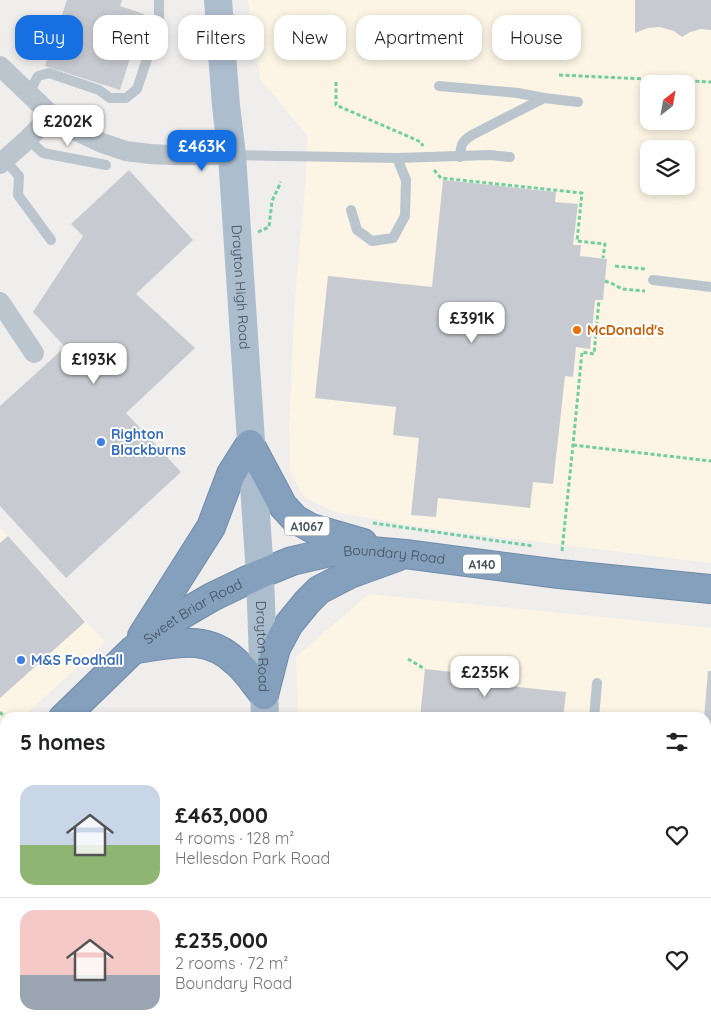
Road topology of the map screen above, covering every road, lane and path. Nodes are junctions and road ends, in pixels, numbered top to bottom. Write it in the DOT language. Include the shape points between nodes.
graph roads {
  1 [pos="159,0"];
  2 [pos="218,0"];
  3 [pos="0,66"];
  4 [pos="559,75"];
  5 [pos="336,82"];
  6 [pos="711,82"];
  7 [pos="439,86"];
  8 [pos="518,92"];
  9 [pos="29,93"];
  10 [pos="544,98"];
  11 [pos="578,102"];
  12 [pos="516,113"];
  13 [pos="51,115"];
  14 [pos="28,139"];
  15 [pos="232,155"];
  16 [pos="460,157"];
  17 [pos="397,158"];
  18 [pos="428,158"];
  19 [pos="510,158"];
  20 [pos="2,161"];
  21 [pos="106,165"];
  22 [pos="281,182"];
  23 [pos="351,210"];
  24 [pos="51,240"];
  25 [pos="238,242"];
  26 [pos="604,258"];
  27 [pos="653,280"];
  28 [pos="711,286"];
  29 [pos="599,300"];
  30 [pos="0,302"];
  31 [pos="34,353"];
  32 [pos="250,444"];
  33 [pos="573,445"];
  34 [pos="711,460"];
  35 [pos="368,523"];
  36 [pos="542,548"];
  37 [pos="405,554"];
  38 [pos="260,574"];
  39 [pos="559,574"];
  40 [pos="711,589"];
  41 [pos="133,650"];
  42 [pos="408,660"];
  43 [pos="425,670"];
  44 [pos="597,682"];
  45 [pos="264,706"];
  46 [pos="70,712"];
  47 [pos="594,712"];
  1 -- 9 [label="lane" via="159,23 137,89 126,98 110,98 99,90 49,73 38,76"];
  2 -- 15 [label="main road, Drayton High Road / A1067"];
  3 -- 9 [label="street"];
  4 -- 6 [label="path"];
  5 -- 18 [label="path" via="336,105 421,142"];
  7 -- 8 [label="lane"];
  8 -- 10 [label="lane"];
  8 -- 12 [label="lane"];
  9 -- 13 [label="street"];
  10 -- 11 [label="lane"];
  10 -- 12 [label="lane"];
  12 -- 16 [label="lane" via="464,140"];
  13 -- 14 [label="street"];
  13 -- 15 [label="street" via="76,131 126,151"];
  14 -- 20 [label="street"];
  14 -- 21 [label="lane" via="43,152"];
  15 -- 17 [label="lane"];
  15 -- 25 [label="main road, Drayton High Road / A1067"];
  16 -- 18 [label="lane"];
  16 -- 19 [label="lane" via="489,155"];
  17 -- 18 [label="lane"];
  17 -- 23 [label="lane" via="406,180 405,216 393,238 372,241 357,230"];
  18 -- 26 [label="path" via="441,178 582,193 577,241 605,244"];
  20 -- 24 [label="lane" via="19,176 18,195"];
  22 -- 25 [label="path" via="272,201 269,227"];
  25 -- 32 [label="main road, Drayton High Road / A1067"];
  27 -- 28 [label="lane"];
  29 -- 33 [label="path" via="594,354 582,352"];
  30 -- 31 [label="street"];
  32 -- 37 [label="highway, A1067" via="283,506 294,519 311,528"];
  32 -- 38 [label="main road, Drayton High Road / A1067"];
  32 -- 41 [label="highway, A140" via="231,474 211,527"];
  33 -- 34 [label="path"];
  33 -- 39 [label="path"];
  35 -- 36 [label="path"];
  37 -- 38 [label="highway, Boundary Road / A140" via="360,550 330,552 299,558"];
  37 -- 39 [label="highway, Boundary Road / A140"];
  37 -- 45 [label="highway, A140" via="350,574 313,596 290,624 276,648"];
  38 -- 41 [label="highway, Sweet Briar Road / A140" via="176,618"];
  38 -- 45 [label="main road, Drayton Road / A1067"];
  39 -- 40 [label="highway, Boundary Road / A140"];
  41 -- 45 [label="highway" via="184,643 218,648 237,662"];
  41 -- 46 [label="highway, Sweet Briar Road / A140"];
  42 -- 43 [label="path"];
  44 -- 47 [label="lane"];
}
